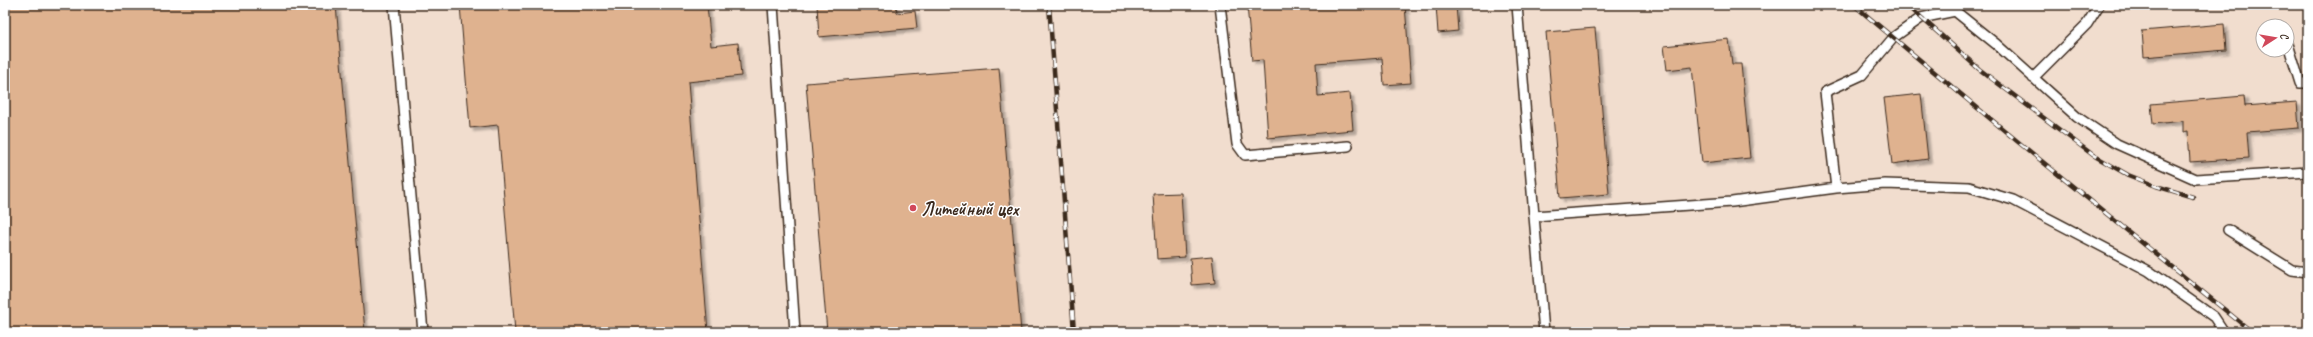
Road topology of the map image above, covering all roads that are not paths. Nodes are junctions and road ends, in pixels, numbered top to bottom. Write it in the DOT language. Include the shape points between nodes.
graph roads {
  1 [pos="394,5"];
  2 [pos="773,5"];
  3 [pos="1220,5"];
  4 [pos="1517,5"];
  5 [pos="2099,5"];
  6 [pos="1936,9"];
  7 [pos="2292,58"];
  8 [pos="2033,78"];
  9 [pos="2308,82"];
  10 [pos="1348,146"];
  11 [pos="2308,172"];
  12 [pos="1836,188"];
  13 [pos="1534,216"];
  14 [pos="2228,230"];
  15 [pos="2308,272"];
  16 [pos="423,332"];
  17 [pos="795,332"];
  18 [pos="1544,332"];
  19 [pos="2224,332"];
  1 -- 16 [label="lane"];
  2 -- 17 [label="lane"];
  3 -- 10 [label="lane" via="1237,144 1245,155"];
  4 -- 13 [label="lane"];
  5 -- 8 [label="lane" via="2087,24"];
  6 -- 8 [label="lane" via="1955,11"];
  6 -- 12 [label="lane" via="1894,37 1862,75 1825,92"];
  7 -- 9 [label="lane" via="2300,83"];
  8 -- 11 [label="lane" via="2077,117 2117,144 2195,180"];
  12 -- 13 [label="lane" via="1732,202"];
  12 -- 19 [label="lane" via="1885,184 1969,188 2013,200 2148,271 2214,317"];
  13 -- 18 [label="lane"];
  14 -- 15 [label="lane" via="2292,270"];
}
